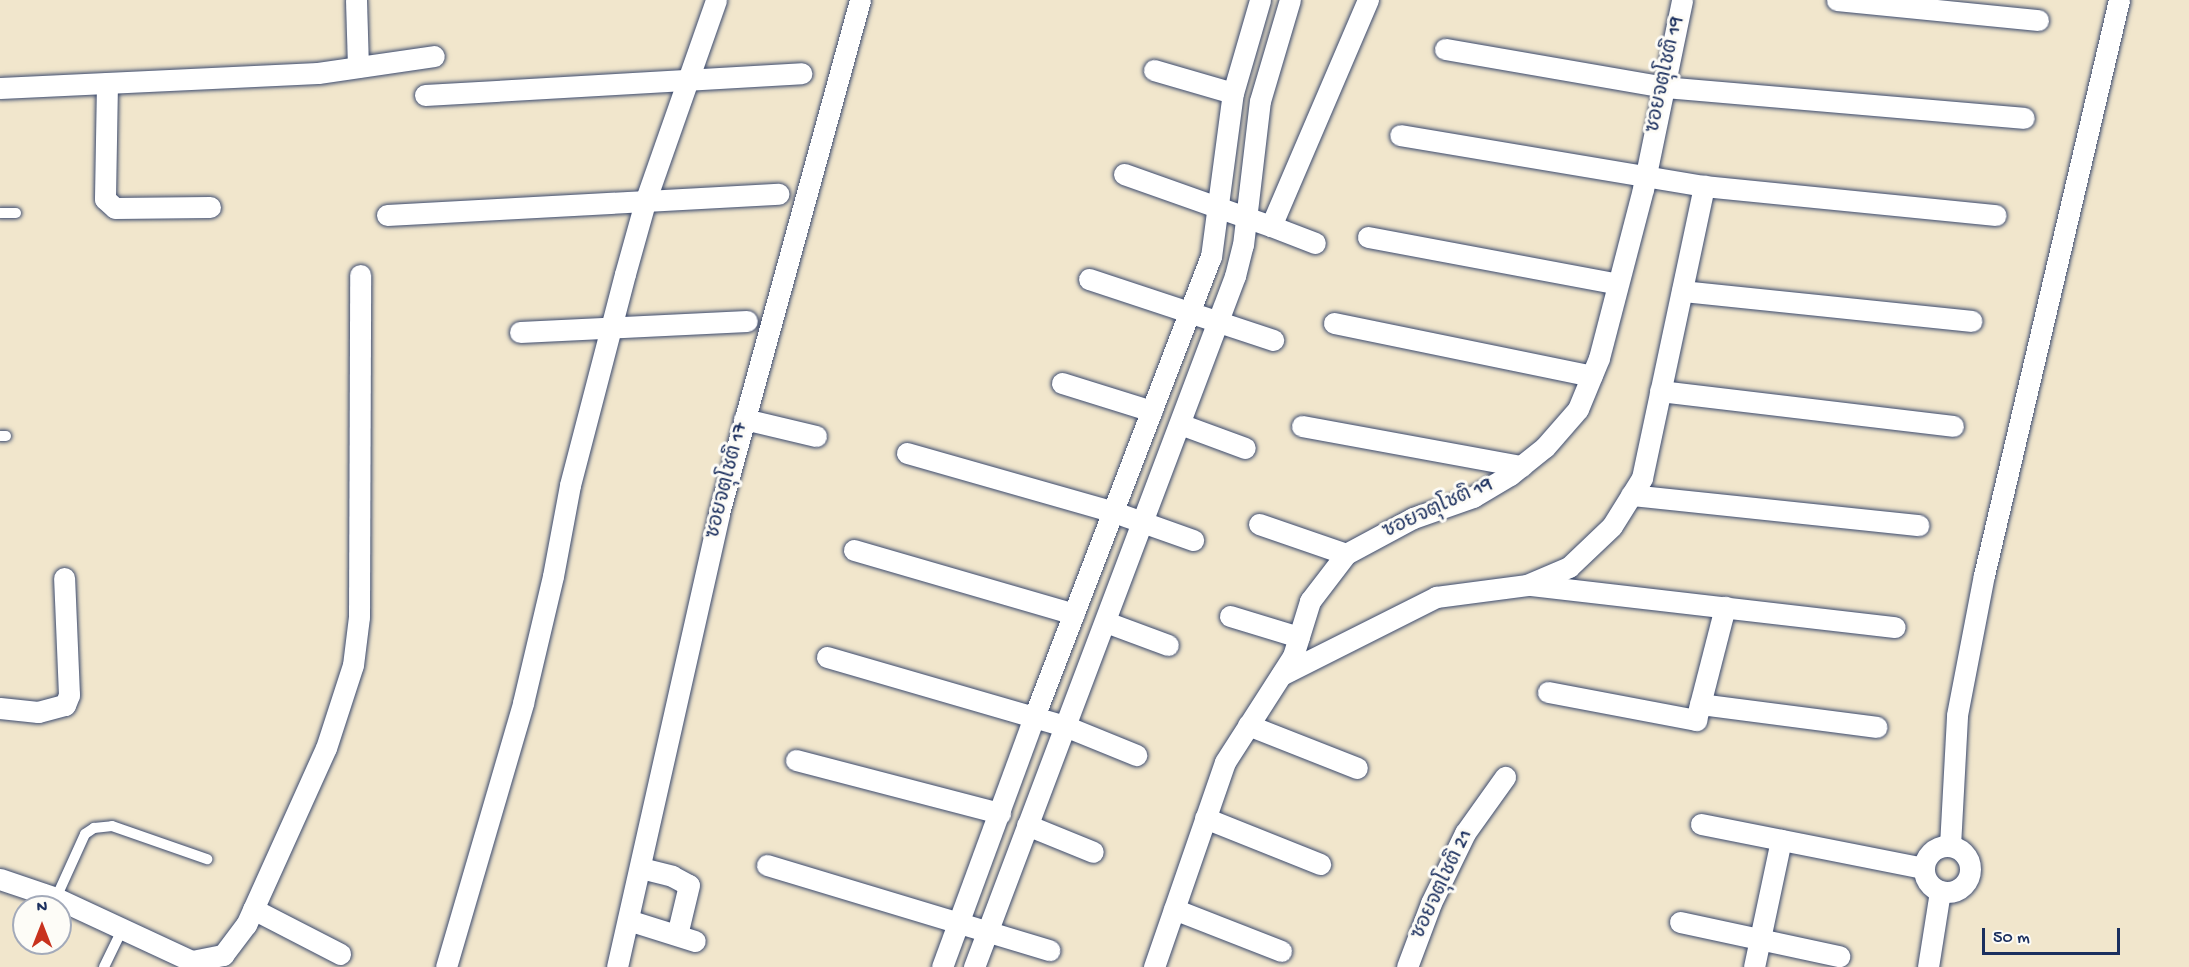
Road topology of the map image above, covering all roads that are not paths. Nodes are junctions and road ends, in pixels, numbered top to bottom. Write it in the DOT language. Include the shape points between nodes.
graph roads {
  1 [pos="356,0"];
  2 [pos="716,0"];
  3 [pos="860,0"];
  4 [pos="1260,0"];
  5 [pos="1290,0"];
  6 [pos="1368,0"];
  7 [pos="1682,0"];
  8 [pos="1837,0"];
  9 [pos="2119,0"];
  10 [pos="2038,20"];
  11 [pos="1445,49"];
  12 [pos="434,56"];
  13 [pos="358,67"];
  14 [pos="1154,70"];
  15 [pos="801,73"];
  16 [pos="687,80"];
  17 [pos="107,83"];
  18 [pos="1664,87"];
  19 [pos="0,88"];
  20 [pos="1233,93"];
  21 [pos="425,95"];
  22 [pos="2024,117"];
  23 [pos="1400,135"];
  24 [pos="1124,174"];
  25 [pos="1645,178"];
  26 [pos="1704,186"];
  27 [pos="778,194"];
  28 [pos="646,199"];
  29 [pos="1217,205"];
  30 [pos="210,207"];
  31 [pos="0,213"];
  32 [pos="16,213"];
  33 [pos="387,215"];
  34 [pos="1246,215"];
  35 [pos="1996,215"];
  36 [pos="1271,226"];
  37 [pos="1368,237"];
  38 [pos="1315,243"];
  39 [pos="360,275"];
  40 [pos="1089,279"];
  41 [pos="1618,284"];
  42 [pos="1682,291"];
  43 [pos="1189,309"];
  44 [pos="1217,320"];
  45 [pos="747,321"];
  46 [pos="1971,321"];
  47 [pos="1334,323"];
  48 [pos="612,326"];
  49 [pos="520,332"];
  50 [pos="1273,340"];
  51 [pos="1592,376"];
  52 [pos="1062,383"];
  53 [pos="1660,391"];
  54 [pos="1152,411"];
  55 [pos="744,419"];
  56 [pos="1180,424"];
  57 [pos="1302,426"];
  58 [pos="1953,426"];
  59 [pos="816,436"];
  60 [pos="1245,448"];
  61 [pos="907,453"];
  62 [pos="1521,466"];
  63 [pos="1631,495"];
  64 [pos="1114,512"];
  65 [pos="1143,522"];
  66 [pos="1258,524"];
  67 [pos="1918,525"];
  68 [pos="1193,540"];
  69 [pos="854,550"];
  70 [pos="1346,554"];
  71 [pos="64,578"];
  72 [pos="1527,585"];
  73 [pos="1725,607"];
  74 [pos="1074,614"];
  75 [pos="1230,616"];
  76 [pos="1106,622"];
  77 [pos="1895,627"];
  78 [pos="1299,637"];
  79 [pos="1168,645"];
  80 [pos="826,657"];
  81 [pos="1281,675"];
  82 [pos="1548,692"];
  83 [pos="1700,704"];
  84 [pos="0,708"];
  85 [pos="1034,717"];
  86 [pos="1248,725"];
  87 [pos="1065,726"];
  88 [pos="1877,727"];
  89 [pos="1136,755"];
  90 [pos="796,760"];
  91 [pos="1357,768"];
  92 [pos="1505,777"];
  93 [pos="1000,813"];
  94 [pos="1206,818"];
  95 [pos="1701,824"];
  96 [pos="1026,825"];
  97 [pos="1781,840"];
  98 [pos="1950,846"];
  99 [pos="1093,852"];
  100 [pos="207,859"];
  101 [pos="1320,864"];
  102 [pos="767,865"];
  103 [pos="641,868"];
  104 [pos="1923,868"];
  105 [pos="0,879"];
  106 [pos="1940,891"];
  107 [pos="47,895"];
  108 [pos="57,895"];
  109 [pos="72,906"];
  110 [pos="253,909"];
  111 [pos="1174,909"];
  112 [pos="628,920"];
  113 [pos="1680,922"];
  114 [pos="960,923"];
  115 [pos="122,930"];
  116 [pos="986,930"];
  117 [pos="1760,939"];
  118 [pos="1049,950"];
  119 [pos="1281,951"];
  120 [pos="340,954"];
  121 [pos="1839,956"];
  122 [pos="104,967"];
  123 [pos="446,967"];
  124 [pos="617,967"];
  125 [pos="942,967"];
  126 [pos="974,967"];
  127 [pos="1154,967"];
  128 [pos="1407,967"];
  129 [pos="1754,967"];
  130 [pos="1928,967"];
  1 -- 13 [label="street"];
  2 -- 16 [label="street"];
  3 -- 55 [label="street, ซอยจตุโชติ 17"];
  4 -- 20 [label="street"];
  5 -- 34 [label="street" via="1260,101"];
  6 -- 36 [label="street"];
  7 -- 18 [label="street, ซอยจตุโชติ 19"];
  8 -- 10 [label="street"];
  9 -- 98 [label="street" via="1984,575 1957,715"];
  11 -- 18 [label="street"];
  12 -- 13 [label="street"];
  13 -- 17 [label="street" via="318,73"];
  14 -- 20 [label="street"];
  15 -- 16 [label="street"];
  16 -- 21 [label="street"];
  16 -- 28 [label="street"];
  17 -- 19 [label="street"];
  17 -- 30 [label="street" via="105,199 115,208"];
  18 -- 22 [label="street"];
  18 -- 25 [label="street, ซอยจตุโชติ 19"];
  20 -- 29 [label="street"];
  23 -- 25 [label="street"];
  24 -- 29 [label="street"];
  25 -- 26 [label="street"];
  25 -- 41 [label="street, ซอยจตุโชติ 19"];
  26 -- 35 [label="street"];
  26 -- 42 [label="street"];
  27 -- 28 [label="street"];
  28 -- 33 [label="street"];
  28 -- 48 [label="street"];
  29 -- 34 [label="street"];
  29 -- 43 [label="street" via="1211,257"];
  31 -- 32 [label="lane"];
  34 -- 36 [label="street"];
  34 -- 44 [label="street" via="1240,255"];
  36 -- 38 [label="street"];
  37 -- 41 [label="street"];
  39 -- 110 [label="street" via="359,617 353,665 326,748"];
  40 -- 43 [label="street"];
  41 -- 51 [label="street, ซอยจตุโชติ 19"];
  42 -- 46 [label="street"];
  42 -- 53 [label="street"];
  43 -- 44 [label="street"];
  43 -- 54 [label="street"];
  44 -- 50 [label="street"];
  44 -- 56 [label="street"];
  45 -- 48 [label="street"];
  47 -- 51 [label="street"];
  48 -- 49 [label="street"];
  48 -- 123 [label="street" via="570,485 554,576 525,693"];
  51 -- 62 [label="street, ซอยจตุโชติ 19" via="1578,409 1545,447"];
  52 -- 54 [label="street"];
  53 -- 58 [label="street"];
  53 -- 63 [label="street" via="1642,478"];
  54 -- 64 [label="street"];
  55 -- 59 [label="street"];
  55 -- 103 [label="street, ซอยจตุโชติ 17" via="716,524"];
  56 -- 60 [label="street"];
  56 -- 65 [label="street"];
  57 -- 62 [label="street"];
  61 -- 64 [label="street"];
  62 -- 70 [label="street, ซอยจตุโชติ 19" via="1473,497 1413,518"];
  63 -- 67 [label="street"];
  63 -- 72 [label="street" via="1612,526 1569,567"];
  64 -- 65 [label="street"];
  64 -- 74 [label="street"];
  65 -- 68 [label="street"];
  65 -- 76 [label="street"];
  66 -- 70 [label="street"];
  69 -- 74 [label="street"];
  70 -- 78 [label="street, ซอยจตุโชติ 19" via="1310,601"];
  71 -- 84 [label="street" via="69,695 64,705 38,712"];
  72 -- 73 [label="street"];
  72 -- 81 [label="street" via="1436,597"];
  73 -- 77 [label="street"];
  73 -- 83 [label="street"];
  74 -- 85 [label="street"];
  75 -- 78 [label="street"];
  76 -- 79 [label="street"];
  76 -- 87 [label="street"];
  78 -- 81 [label="street, ซอยจตุโชติ 19"];
  80 -- 85 [label="street"];
  81 -- 86 [label="street, ซอยจตุโชติ 19"];
  82 -- 83 [label="street" via="1696,720"];
  83 -- 88 [label="street"];
  85 -- 87 [label="street"];
  85 -- 93 [label="street"];
  86 -- 91 [label="street"];
  86 -- 94 [label="street, ซอยจตุโชติ 19" via="1225,762"];
  87 -- 89 [label="street"];
  87 -- 96 [label="street"];
  90 -- 93 [label="street"];
  92 -- 128 [label="street, ซอยจตุโชติ 21" via="1464,833"];
  93 -- 114 [label="street"];
  94 -- 101 [label="street"];
  94 -- 111 [label="street, ซอยจตุโชติ 19"];
  95 -- 97 [label="street"];
  96 -- 99 [label="street"];
  96 -- 116 [label="street"];
  97 -- 104 [label="street"];
  97 -- 117 [label="street"];
  98 -- 104 [label="street" via="1929,853"];
  98 -- 106 [label="street" via="1968,859 1970,874 1955,891"];
  100 -- 108 [label="lane" via="112,826 94,828 85,834"];
  102 -- 114 [label="street"];
  103 -- 112 [label="street, ซอยจตุโชติ 17"];
  103 -- 112 [label="street" via="689,885 686,938"];
  104 -- 106 [label="street" via="1927,882"];
  105 -- 107 [label="street"];
  106 -- 130 [label="street"];
  109 -- 115 [label="street"];
  110 -- 115 [label="street" via="223,955 206,960 192,961"];
  110 -- 120 [label="street"];
  111 -- 119 [label="street"];
  111 -- 127 [label="street, ซอยจตุโชติ 19"];
  112 -- 124 [label="street, ซอยจตุโชติ 17"];
  113 -- 117 [label="street"];
  114 -- 116 [label="street"];
  114 -- 125 [label="street"];
  115 -- 122 [label="lane"];
  116 -- 118 [label="street"];
  116 -- 126 [label="street"];
  117 -- 121 [label="street"];
  117 -- 129 [label="street"];
}
